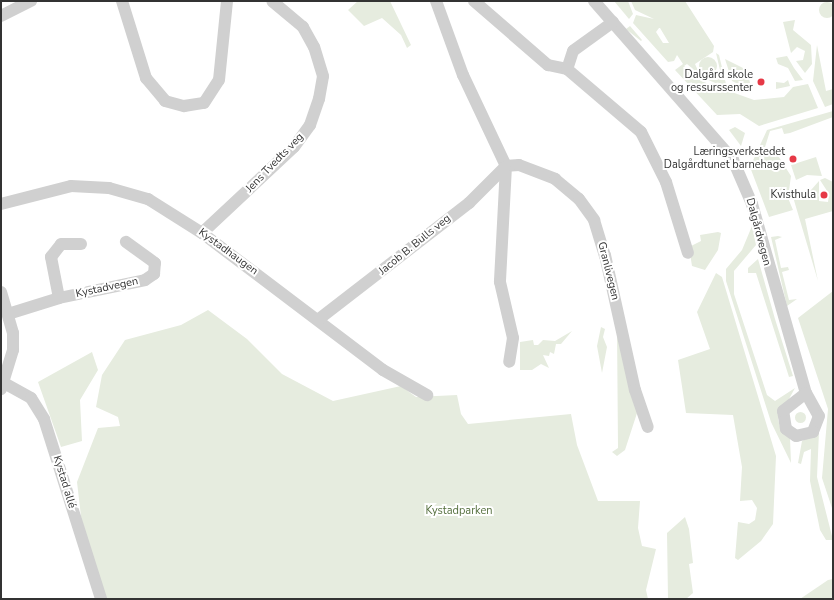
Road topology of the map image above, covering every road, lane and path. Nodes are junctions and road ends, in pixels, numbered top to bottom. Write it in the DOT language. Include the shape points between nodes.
graph roads {
  1 [pos="31,1"];
  2 [pos="122,1"];
  3 [pos="227,1"];
  4 [pos="272,1"];
  5 [pos="436,1"];
  6 [pos="474,1"];
  7 [pos="594,1"];
  8 [pos="1,16"];
  9 [pos="613,22"];
  10 [pos="566,69"];
  11 [pos="506,166"];
  12 [pos="1,204"];
  13 [pos="202,233"];
  14 [pos="126,242"];
  15 [pos="81,244"];
  16 [pos="688,253"];
  17 [pos="1,292"];
  18 [pos="59,298"];
  19 [pos="8,314"];
  20 [pos="319,319"];
  21 [pos="509,362"];
  22 [pos="2,386"];
  23 [pos="806,394"];
  24 [pos="427,395"];
  25 [pos="648,427"];
  26 [pos="101,599"];
  1 -- 8 [label="street"];
  2 -- 3 [label="street" via="146,78 166,101 184,106 204,103 219,80"];
  4 -- 13 [label="street, Jens Tvedts veg" via="302,27 314,47 322,76 319,99 310,125 294,147"];
  5 -- 11 [label="street" via="463,75"];
  6 -- 10 [label="street" via="548,66"];
  7 -- 9 [label="street, Dalgårdvegen"];
  9 -- 10 [label="street" via="573,51"];
  9 -- 23 [label="street, Dalgårdvegen" via="733,160 752,204"];
  10 -- 16 [label="street" via="641,132 666,182"];
  11 -- 20 [label="street, Jacob B. Bulls veg" via="469,202"];
  11 -- 21 [label="street" via="500,282 513,338"];
  11 -- 25 [label="street, Granlivegen" via="519,165 555,179 579,199 594,220 605,255 635,390"];
  12 -- 13 [label="street, Kystadhaugen" via="71,186 109,188 148,199"];
  13 -- 20 [label="street, Kystadhaugen"];
  14 -- 18 [label="street, Kystadvegen" via="149,256 156,269 154,274 145,280"];
  15 -- 18 [label="street" via="61,244 51,257"];
  17 -- 19 [label="street"];
  18 -- 19 [label="street, Kystadvegen"];
  19 -- 22 [label="street" via="13,350"];
  20 -- 24 [label="street, Kystadhaugen" via="383,370"];
  22 -- 26 [label="street, Kystad allé" via="31,398 44,419"];
}
